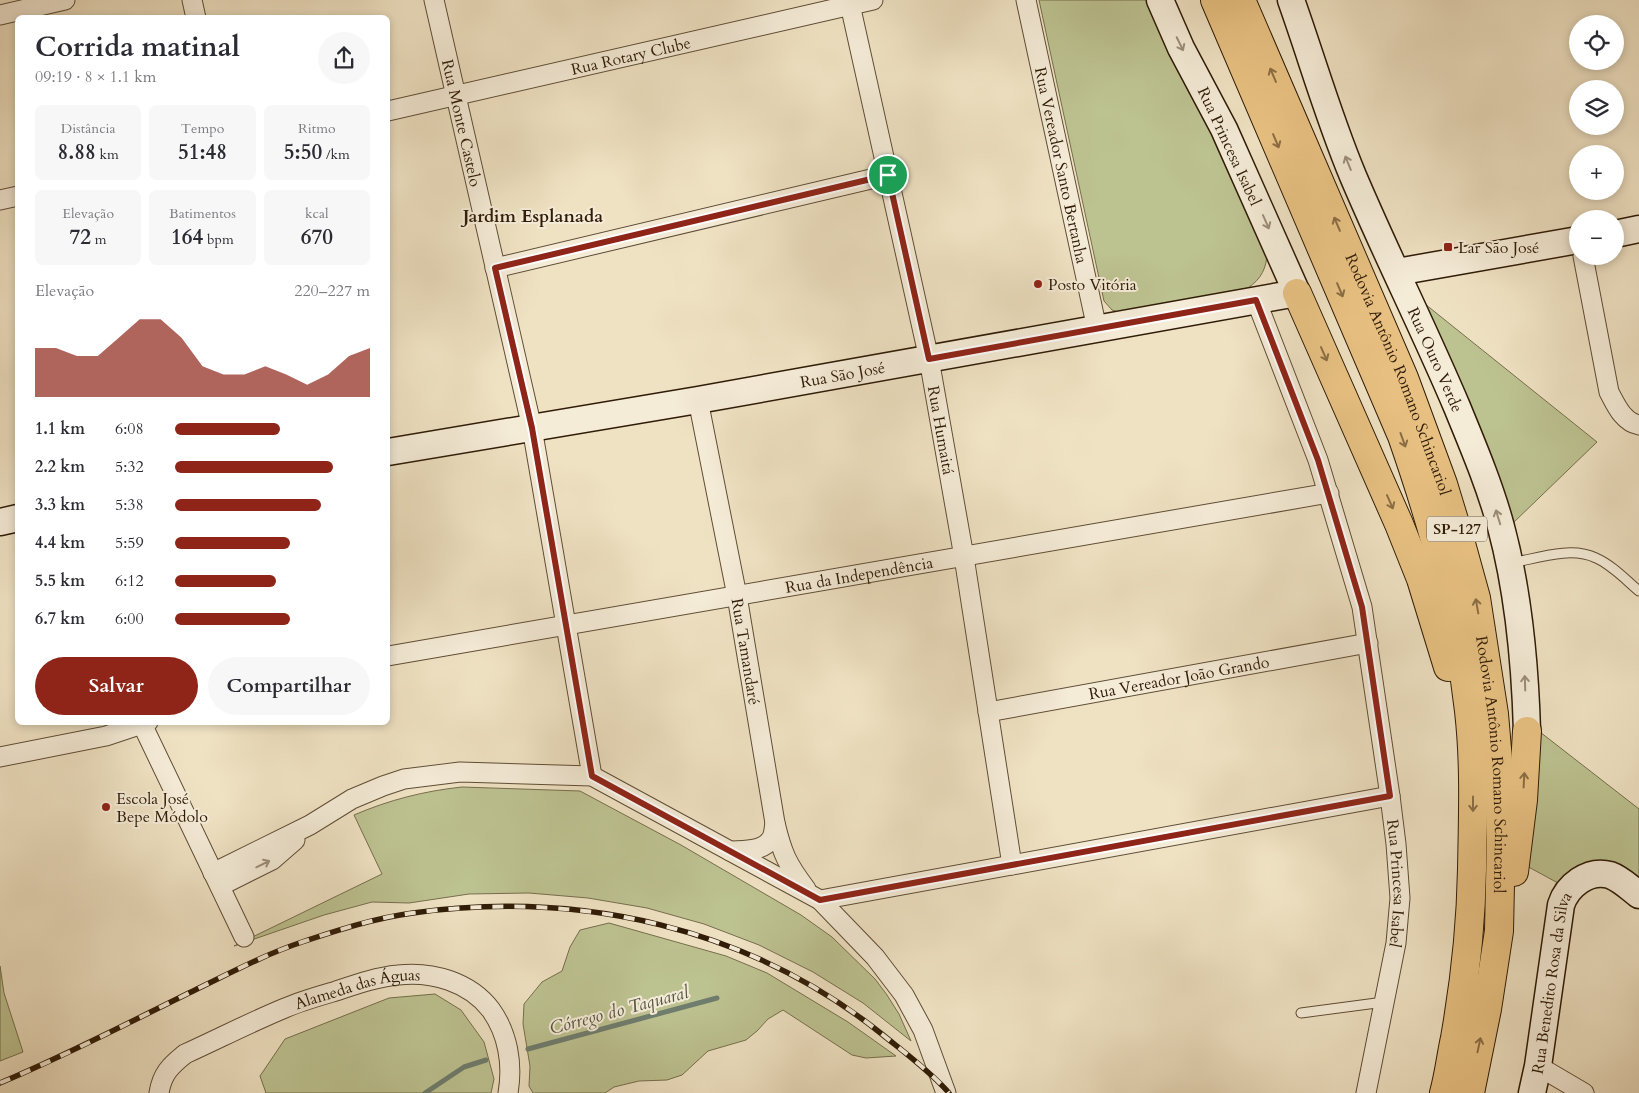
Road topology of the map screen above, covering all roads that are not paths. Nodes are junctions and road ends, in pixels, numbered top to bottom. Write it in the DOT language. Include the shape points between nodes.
graph roads {
  1 [pos="66,0"];
  2 [pos="192,0"];
  3 [pos="434,0"];
  4 [pos="873,0"];
  5 [pos="1026,0"];
  6 [pos="1160,0"];
  7 [pos="1215,0"];
  8 [pos="1241,0"];
  9 [pos="1292,0"];
  10 [pos="850,3"];
  11 [pos="32,8"];
  12 [pos="0,14"];
  13 [pos="195,15"];
  14 [pos="456,96"];
  15 [pos="390,111"];
  16 [pos="888,175"];
  17 [pos="15,197"];
  18 [pos="0,200"];
  19 [pos="1639,230"];
  20 [pos="1624,232"];
  21 [pos="1569,242"];
  22 [pos="1584,265"];
  23 [pos="495,268"];
  24 [pos="1397,272"];
  25 [pos="1297,293"];
  26 [pos="1256,300"];
  27 [pos="1097,329"];
  28 [pos="929,359"];
  29 [pos="698,400"];
  30 [pos="1639,426"];
  31 [pos="532,428"];
  32 [pos="390,452"];
  33 [pos="1329,493"];
  34 [pos="15,519"];
  35 [pos="0,522"];
  36 [pos="964,557"];
  37 [pos="1510,564"];
  38 [pos="1639,591"];
  39 [pos="737,596"];
  40 [pos="567,626"];
  41 [pos="1368,643"];
  42 [pos="390,656"];
  43 [pos="988,712"];
  44 [pos="139,725"];
  45 [pos="146,725"];
  46 [pos="1527,731"];
  47 [pos="0,757"];
  48 [pos="1473,770"];
  49 [pos="592,776"];
  50 [pos="1390,796"];
  51 [pos="775,823"];
  52 [pos="730,850"];
  53 [pos="1012,865"];
  54 [pos="217,879"];
  55 [pos="1639,895"];
  56 [pos="815,897"];
  57 [pos="1499,931"];
  58 [pos="244,938"];
  59 [pos="1384,1002"];
  60 [pos="1301,1013"];
  61 [pos="1538,1066"];
  62 [pos="158,1093"];
  63 [pos="508,1093"];
  64 [pos="946,1093"];
  65 [pos="1366,1093"];
  66 [pos="1444,1093"];
  67 [pos="1470,1093"];
  68 [pos="1532,1093"];
  69 [pos="1584,1093"];
  1 -- 11 [label="street"];
  2 -- 13 [label="street"];
  3 -- 14 [label="street, Rua Monte Castelo"];
  4 -- 10 [label="street, Rua Rotary Clube"];
  5 -- 27 [label="street, Rua Vereador Santo Bertanha"];
  6 -- 25 [label="street, Rua Princesa Isabel, one-way" via="1224,129"];
  7 -- 48 [label="highway, Rodovia Antônio Romano Schincariol / SP-127, one-way" via="1385,396 1421,489 1450,593 1469,712"];
  57 -- 8 [label="highway, Rodovia Antônio Romano Schincariol / SP-127, one-way" via="1499,772 1494,714 1476,598 1460,540 1404,378"];
  24 -- 9 [label="street, Rua Ouro Verde, one-way" via="1341,145"];
  10 -- 14 [label="street, Rua Rotary Clube"];
  10 -- 16 [label="street, Rua Humaitá"];
  11 -- 12 [label="street"];
  14 -- 15 [label="street, Rua Rotary Clube"];
  14 -- 23 [label="street, Rua Monte Castelo"];
  16 -- 23 [label="street"];
  16 -- 28 [label="street, Rua Humaitá"];
  17 -- 18 [label="street"];
  19 -- 20 [label="street"];
  21 -- 24 [label="street"];
  22 -- 30 [label="street" via="1609,392 1619,412"];
  23 -- 31 [label="street, Rua Monte Castelo"];
  37 -- 24 [label="street, Rua Ouro Verde, one-way" via="1497,513 1476,454"];
  25 -- 26 [label="street, Rua São José"];
  25 -- 48 [label="highway, one-way" via="1400,524 1421,580 1444,653"];
  26 -- 27 [label="street, Rua São José"];
  26 -- 33 [label="street, Rua Princesa Isabel"];
  27 -- 28 [label="street, Rua São José"];
  28 -- 29 [label="street, Rua São José"];
  28 -- 36 [label="street, Rua Humaitá"];
  29 -- 31 [label="street, Rua São José"];
  29 -- 39 [label="street, Rua Tamandaré"];
  31 -- 32 [label="street, Rua São José"];
  31 -- 40 [label="street, Rua Monte Castelo"];
  33 -- 36 [label="street, Rua da Independência"];
  33 -- 41 [label="street, Rua Princesa Isabel" via="1362,607"];
  34 -- 35 [label="street"];
  36 -- 39 [label="street, Rua da Independência"];
  36 -- 43 [label="street, Rua Humaitá"];
  37 -- 38 [label="lane" via="1567,553 1587,554 1604,562"];
  46 -- 37 [label="street, Rua Ouro Verde, one-way" via="1522,635"];
  39 -- 40 [label="street, Rua da Independência"];
  39 -- 51 [label="street, Rua Tamandaré"];
  40 -- 42 [label="street, Rua da Independência"];
  40 -- 49 [label="street, Rua Monte Castelo"];
  41 -- 43 [label="street, Rua Vereador João Grando"];
  41 -- 50 [label="street, Rua Princesa Isabel"];
  43 -- 53 [label="street, Rua Humaitá"];
  44 -- 47 [label="street" via="106,736"];
  45 -- 54 [label="street"];
  57 -- 46 [label="highway, one-way" via="1513,880 1520,834"];
  48 -- 66 [label="highway, Rodovia Antônio Romano Schincariol / SP-127, one-way" via="1471,920 1462,998"];
  49 -- 52 [label="street"];
  49 -- 54 [label="street" via="460,772 424,776 383,786 310,825 272,860"];
  50 -- 53 [label="street"];
  50 -- 59 [label="street, Rua Princesa Isabel" via="1400,898 1396,943"];
  51 -- 52 [label="street" via="772,838 765,845"];
  51 -- 56 [label="street, Rua Tamandaré" via="791,870"];
  52 -- 56 [label="street"];
  53 -- 56 [label="street"];
  54 -- 58 [label="street"];
  55 -- 61 [label="street, Rua Benedito Rosa da Silva" via="1621,880 1597,874 1582,879 1564,896"];
  56 -- 64 [label="street" via="875,957 904,995 922,1030"];
  67 -- 57 [label="highway, Rodovia Antônio Romano Schincariol / SP-127, one-way"];
  59 -- 60 [label="lane"];
  59 -- 65 [label="street, Rua Princesa Isabel"];
  61 -- 68 [label="street, Rua Benedito Rosa da Silva"];
  61 -- 69 [label="street"];
  62 -- 63 [label="street, Alameda das Águas" via="160,1081 170,1065 185,1054 286,1007 372,979 400,975 430,976 461,984 484,1002 498,1019 507,1041 511,1077"];
}
